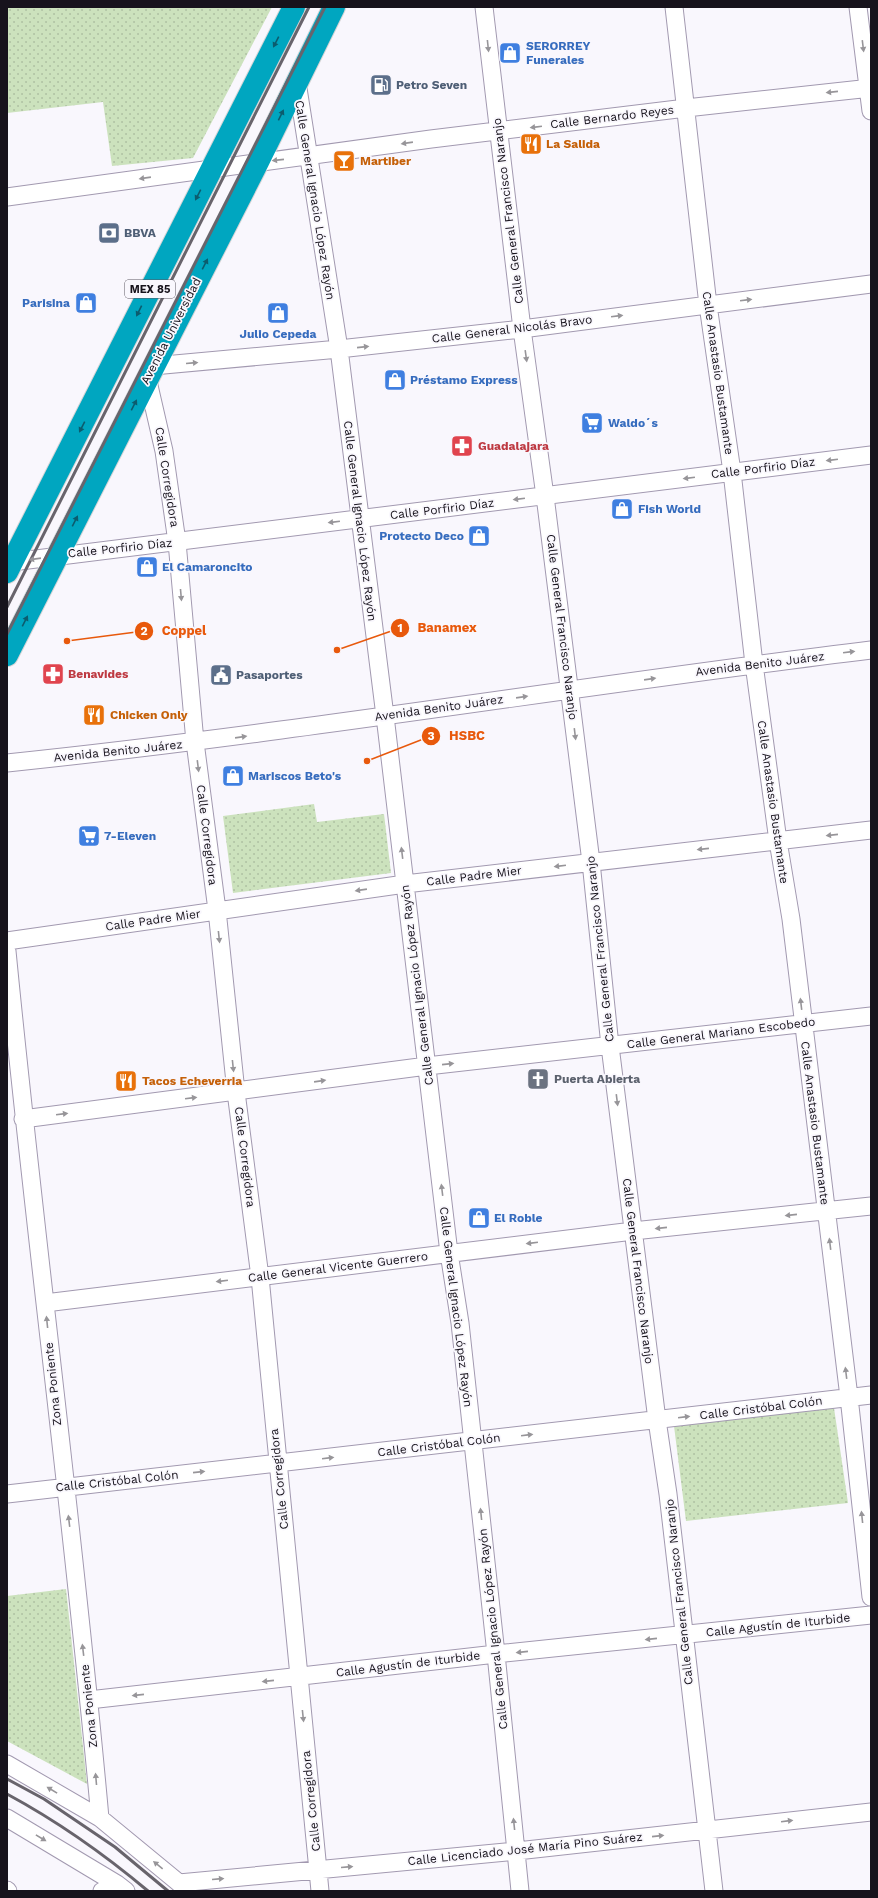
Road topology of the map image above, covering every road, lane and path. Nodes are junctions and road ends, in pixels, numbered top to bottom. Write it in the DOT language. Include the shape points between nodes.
graph roads {
  1 [pos="294,7"];
  2 [pos="334,7"];
  3 [pos="484,7"];
  4 [pos="674,7"];
  5 [pos="858,7"];
  6 [pos="297,82"];
  7 [pos="870,88"];
  8 [pos="686,108"];
  9 [pos="871,111"];
  10 [pos="498,131"];
  11 [pos="308,157"];
  12 [pos="258,162"];
  13 [pos="211,169"];
  14 [pos="7,196"];
  15 [pos="871,284"];
  16 [pos="708,305"];
  17 [pos="522,329"];
  18 [pos="339,349"];
  19 [pos="150,372"];
  20 [pos="871,455"];
  21 [pos="732,472"];
  22 [pos="545,496"];
  23 [pos="359,519"];
  24 [pos="177,542"];
  25 [pos="58,556"];
  26 [pos="10,567"];
  27 [pos="871,650"];
  28 [pos="7,655"];
  29 [pos="754,664"];
  30 [pos="569,691"];
  31 [pos="386,716"];
  32 [pos="195,742"];
  33 [pos="7,763"];
  34 [pos="871,830"];
  35 [pos="778,841"];
  36 [pos="591,862"];
  37 [pos="405,884"];
  38 [pos="217,910"];
  39 [pos="7,941"];
  40 [pos="7,951"];
  41 [pos="871,1016"];
  42 [pos="803,1023"];
  43 [pos="610,1046"];
  44 [pos="427,1066"];
  45 [pos="236,1092"];
  46 [pos="23,1119"];
  47 [pos="871,1206"];
  48 [pos="826,1211"];
  49 [pos="633,1231"];
  50 [pos="449,1254"];
  51 [pos="260,1277"];
  52 [pos="44,1303"];
  53 [pos="871,1395"];
  54 [pos="849,1397"];
  55 [pos="657,1420"];
  56 [pos="472,1441"];
  57 [pos="278,1463"];
  58 [pos="65,1487"];
  59 [pos="7,1494"];
  60 [pos="871,1597"];
  61 [pos="871,1615"];
  62 [pos="683,1636"];
  63 [pos="496,1654"];
  64 [pos="299,1677"];
  65 [pos="89,1700"];
  66 [pos="7,1764"];
  67 [pos="871,1812"];
  68 [pos="7,1818"];
  69 [pos="100,1818"];
  70 [pos="708,1831"];
  71 [pos="517,1851"];
  72 [pos="318,1870"];
  73 [pos="183,1887"];
  74 [pos="119,1889"];
  75 [pos="320,1891"];
  76 [pos="520,1891"];
  77 [pos="714,1891"];
  1 -- 13 [label="highway, MEX 85, one-way"];
  2 -- 6 [label="highway, Avenida Universidad / MEX 85"];
  3 -- 10 [label="street, Calle General Francisco Naranjo, one-way"];
  4 -- 8 [label="street, Calle Anastasio Bustamante"];
  5 -- 7 [label="street, one-way"];
  6 -- 11 [label="street, Calle General Ignacio López Rayón"];
  12 -- 6 [label="highway, Avenida Universidad / MEX 85, one-way"];
  7 -- 8 [label="street, Calle Bernardo Reyes, one-way"];
  7 -- 9 [label="street"];
  8 -- 10 [label="street, Calle Bernardo Reyes, one-way"];
  8 -- 16 [label="street, Calle Anastasio Bustamante"];
  10 -- 11 [label="street, Calle Bernardo Reyes, one-way"];
  10 -- 17 [label="street, Calle General Francisco Naranjo"];
  11 -- 12 [label="street, Calle Bernardo Reyes, one-way"];
  11 -- 18 [label="street, Calle General Ignacio López Rayón"];
  12 -- 13 [label="street, Calle Bernardo Reyes"];
  19 -- 12 [label="highway, Avenida Universidad / MEX 85, one-way"];
  13 -- 14 [label="street, Calle Bernardo Reyes, one-way"];
  13 -- 26 [label="highway, MEX 85, one-way"];
  16 -- 15 [label="street, Calle General Nicolás Bravo, one-way"];
  17 -- 16 [label="street, Calle General Nicolás Bravo, one-way"];
  16 -- 21 [label="street, Calle Anastasio Bustamante"];
  18 -- 17 [label="street, Calle General Nicolás Bravo, one-way"];
  17 -- 22 [label="street, Calle General Francisco Naranjo, one-way"];
  19 -- 18 [label="street, Calle General Nicolás Bravo, one-way"];
  18 -- 23 [label="street, Calle General Ignacio López Rayón"];
  19 -- 24 [label="street, Calle Corregidora"];
  25 -- 19 [label="highway, Avenida Universidad / MEX 85, one-way"];
  20 -- 21 [label="street, Calle Porfirio Díaz, one-way"];
  21 -- 22 [label="street, Calle Porfirio Díaz, one-way"];
  21 -- 29 [label="street, Calle Anastasio Bustamante"];
  22 -- 23 [label="street, Calle Porfirio Díaz, one-way"];
  22 -- 30 [label="street, Calle General Francisco Naranjo"];
  23 -- 24 [label="street, Calle Porfirio Díaz, one-way"];
  23 -- 31 [label="street, Calle General Ignacio López Rayón"];
  24 -- 25 [label="street, Calle Porfirio Díaz"];
  24 -- 32 [label="street, Calle Corregidora, one-way"];
  25 -- 26 [label="street, Calle Porfirio Díaz, one-way"];
  28 -- 25 [label="highway, Avenida Universidad / MEX 85, one-way"];
  29 -- 27 [label="street, Avenida Benito Juárez, one-way"];
  30 -- 29 [label="street, Avenida Benito Juárez, one-way"];
  29 -- 35 [label="street, Calle Anastasio Bustamante"];
  31 -- 30 [label="street, Avenida Benito Juárez, one-way"];
  30 -- 36 [label="street, Calle General Francisco Naranjo, one-way"];
  32 -- 31 [label="street, Avenida Benito Juárez, one-way"];
  37 -- 31 [label="street, Calle General Ignacio López Rayón, one-way"];
  32 -- 33 [label="street, Avenida Benito Juárez"];
  32 -- 38 [label="street, Calle Corregidora, one-way"];
  34 -- 35 [label="street, Calle Padre Mier, one-way"];
  35 -- 36 [label="street, Calle Padre Mier, one-way"];
  42 -- 35 [label="street, Calle Anastasio Bustamante, one-way"];
  36 -- 37 [label="street, Calle Padre Mier, one-way"];
  36 -- 43 [label="street, Calle General Francisco Naranjo"];
  37 -- 38 [label="street, Calle Padre Mier, one-way"];
  37 -- 44 [label="street, Calle General Ignacio López Rayón"];
  38 -- 39 [label="street, Calle Padre Mier"];
  38 -- 45 [label="street, Calle Corregidora, one-way"];
  40 -- 46 [label="street, Zona Poniente"];
  41 -- 42 [label="street, Calle General Mariano Escobedo"];
  42 -- 43 [label="street, Calle General Mariano Escobedo"];
  42 -- 48 [label="street, Calle Anastasio Bustamante"];
  44 -- 43 [label="street, Calle General Mariano Escobedo, one-way"];
  43 -- 49 [label="street, Calle General Francisco Naranjo, one-way"];
  45 -- 44 [label="street, Calle General Mariano Escobedo, one-way"];
  50 -- 44 [label="street, Calle General Ignacio López Rayón, one-way"];
  46 -- 45 [label="street, Calle General Mariano Escobedo, one-way"];
  45 -- 51 [label="street, Calle Corregidora"];
  46 -- 52 [label="street, Zona Poniente"];
  47 -- 48 [label="street, Calle General Vicente Guerrero"];
  48 -- 49 [label="street, Calle General Vicente Guerrero, one-way"];
  54 -- 48 [label="street, Calle Anastasio Bustamante, one-way"];
  49 -- 50 [label="street, Calle General Vicente Guerrero, one-way"];
  49 -- 55 [label="street, Calle General Francisco Naranjo"];
  50 -- 51 [label="street, Calle General Vicente Guerrero"];
  50 -- 56 [label="street, Calle General Ignacio López Rayón" via="460,1323"];
  51 -- 52 [label="street, Calle General Vicente Guerrero, one-way"];
  51 -- 57 [label="street, Calle Corregidora"];
  58 -- 52 [label="street, Zona Poniente, one-way"];
  53 -- 54 [label="street, Calle Cristóbal Colón"];
  55 -- 54 [label="street, Calle Cristóbal Colón, one-way"];
  60 -- 54 [label="street, Calle Anastasio Bustamante, one-way"];
  56 -- 55 [label="street, Calle Cristóbal Colón, one-way"];
  55 -- 62 [label="street, Calle General Francisco Naranjo" via="668,1494"];
  57 -- 56 [label="street, Calle Cristóbal Colón, one-way"];
  63 -- 56 [label="street, Calle General Ignacio López Rayón, one-way"];
  58 -- 57 [label="street, Calle Cristóbal Colón, one-way"];
  57 -- 64 [label="street, Calle Corregidora"];
  58 -- 59 [label="street, Calle Cristóbal Colón"];
  65 -- 58 [label="street, Zona Poniente, one-way"];
  61 -- 62 [label="street, Calle Agustín de Iturbide"];
  62 -- 63 [label="street, Calle Agustín de Iturbide, one-way"];
  62 -- 70 [label="street, Calle General Francisco Naranjo"];
  63 -- 64 [label="street, Calle Agustín de Iturbide"];
  71 -- 63 [label="street, Calle General Ignacio López Rayón, one-way"];
  64 -- 65 [label="street, Calle Agustín de Iturbide, one-way"];
  64 -- 72 [label="street, Calle Corregidora, one-way"];
  69 -- 65 [label="street, Zona Poniente, one-way"];
  69 -- 66 [label="street, one-way"];
  70 -- 67 [label="street, Calle Licenciado José María Pino Suárez, one-way"];
  68 -- 74 [label="street, one-way"];
  73 -- 69 [label="street, one-way"];
  71 -- 70 [label="street, Calle Licenciado José María Pino Suárez, one-way"];
  70 -- 77 [label="street, Calle General Francisco Naranjo"];
  72 -- 71 [label="street, Calle Licenciado José María Pino Suárez, one-way"];
  71 -- 76 [label="street, Calle General Ignacio López Rayón"];
  73 -- 72 [label="street, Calle Licenciado José María Pino Suárez, one-way"];
  72 -- 75 [label="street, Calle Corregidora"];
}
